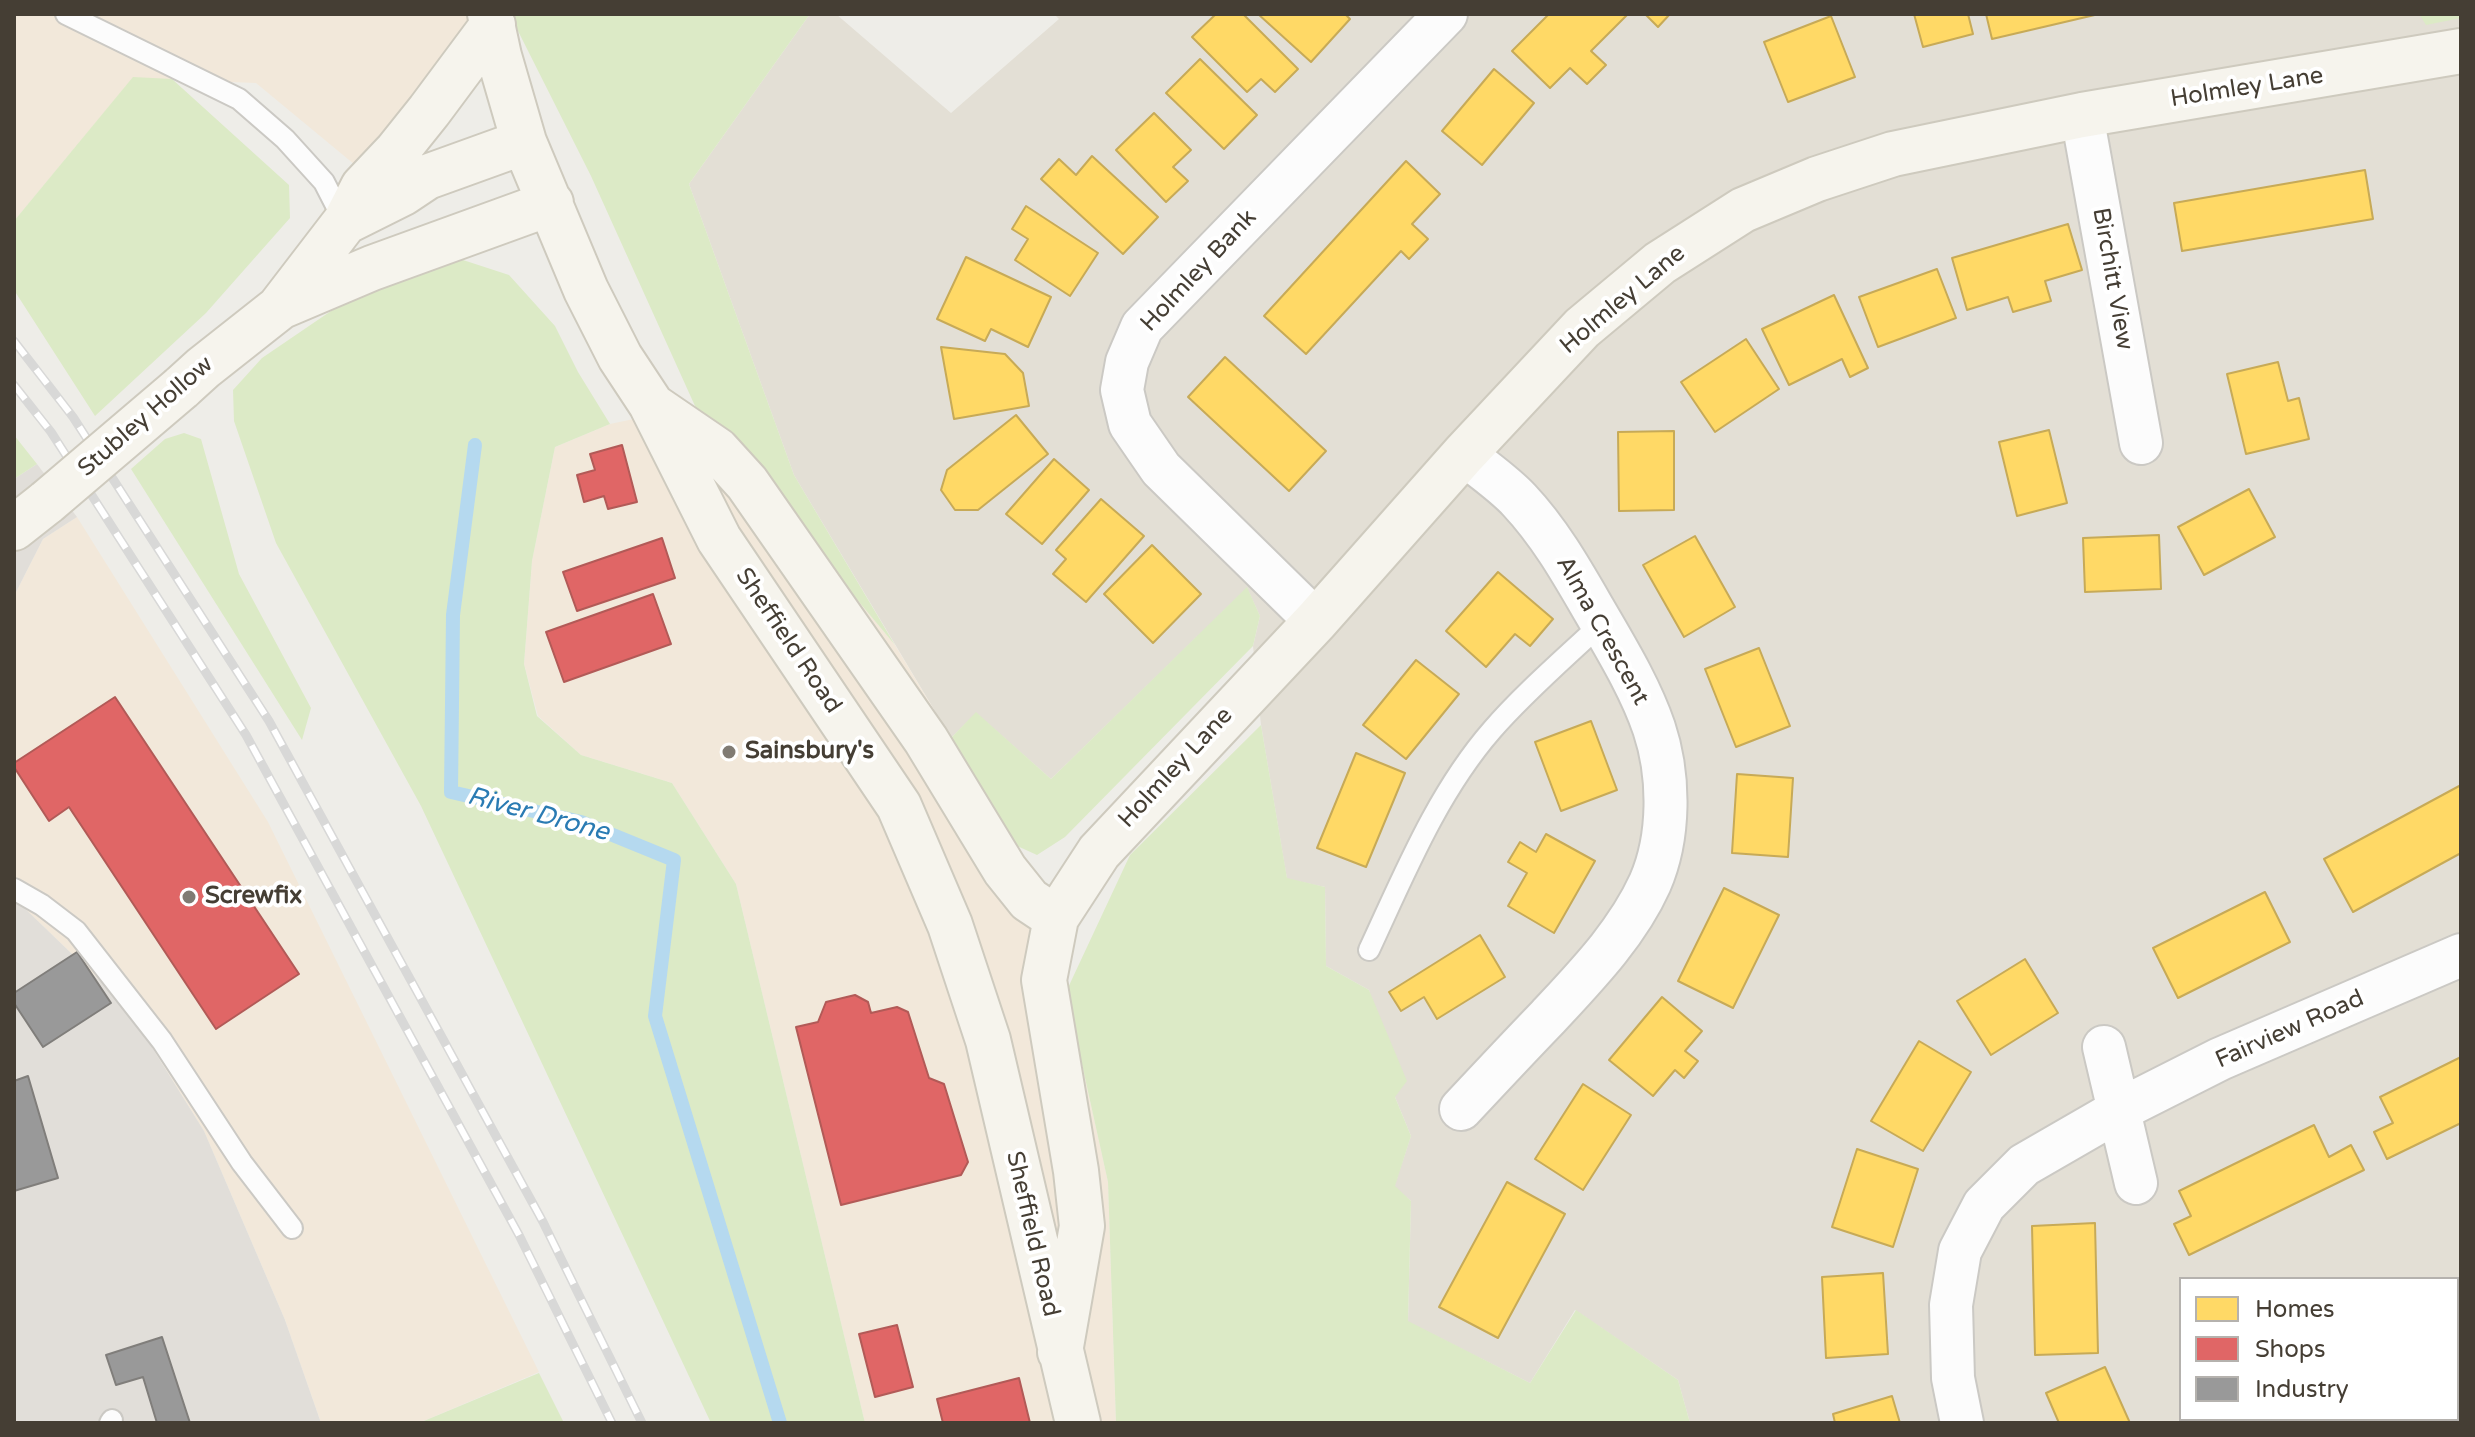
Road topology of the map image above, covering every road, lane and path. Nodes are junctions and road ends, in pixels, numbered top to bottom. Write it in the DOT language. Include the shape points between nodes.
graph roads {
  1 [pos="66,14"];
  2 [pos="1446,14"];
  3 [pos="491,20"];
  4 [pos="2461,51"];
  5 [pos="2082,115"];
  6 [pos="524,142"];
  7 [pos="551,203"];
  8 [pos="345,222"];
  9 [pos="279,308"];
  10 [pos="651,404"];
  11 [pos="2141,443"];
  12 [pos="1464,454"];
  13 [pos="30,515"];
  14 [pos="1316,621"];
  15 [pos="1602,623"];
  16 [pos="14,889"];
  17 [pos="1056,918"];
  18 [pos="1369,950"];
  19 [pos="2461,955"];
  20 [pos="2104,1047"];
  21 [pos="1461,1109"];
  22 [pos="2121,1109"];
  23 [pos="2136,1183"];
  24 [pos="292,1228"];
  25 [pos="1060,1352"];
  26 [pos="1078,1423"];
  27 [pos="1962,1423"];
  1 -- 8 [label="lane" via="239,99 324,182"];
  2 -- 14 [label="street, Holmley Bank" via="1152,316 1127,362 1122,390 1130,424 1161,469"];
  3 -- 6 [label="main road, Sheffield Road"];
  3 -- 8 [label="main road, Stubley Hollow" via="429,111 363,187"];
  4 -- 5 [label="main road, Holmley Lane"];
  5 -- 11 [label="street, Birchitt View"];
  5 -- 12 [label="main road, Holmley Lane" via="1893,154 1743,210 1660,263 1582,328"];
  6 -- 7 [label="main road, Sheffield Road"];
  6 -- 8 [label="main road, Stubley Hollow" via="427,177"];
  7 -- 9 [label="main road, Stubley Hollow"];
  7 -- 10 [label="main road, Sheffield Road" via="586,290"];
  8 -- 9 [label="main road, Stubley Hollow"];
  9 -- 13 [label="main road, Stubley Hollow, bridge"];
  10 -- 17 [label="main road" via="717,450 747,483 926,740 1005,870 1029,900"];
  10 -- 25 [label="main road, Sheffield Road" via="719,539 899,806 945,912 988,1040"];
  12 -- 14 [label="main road, Holmley Lane"];
  12 -- 15 [label="street, Alma Crescent" via="1518,499 1547,534"];
  14 -- 17 [label="main road, Holmley Lane" via="1099,852"];
  15 -- 18 [label="lane" via="1491,731 1463,769 1433,816"];
  15 -- 21 [label="street, Alma Crescent" via="1655,730 1665,821 1659,858 1623,929"];
  16 -- 24 [label="lane" via="76,931 162,1041"];
  17 -- 25 [label="main road, Holmley Lane" via="1044,980 1082,1226"];
  19 -- 22 [label="street, Fairview Road" via="2220,1059"];
  20 -- 22 [label="street"];
  22 -- 23 [label="street"];
  22 -- 27 [label="street, Fairview Road" via="2024,1165 1984,1205 1960,1251 1951,1305 1953,1378"];
  25 -- 26 [label="main road, Sheffield Road"];
}
